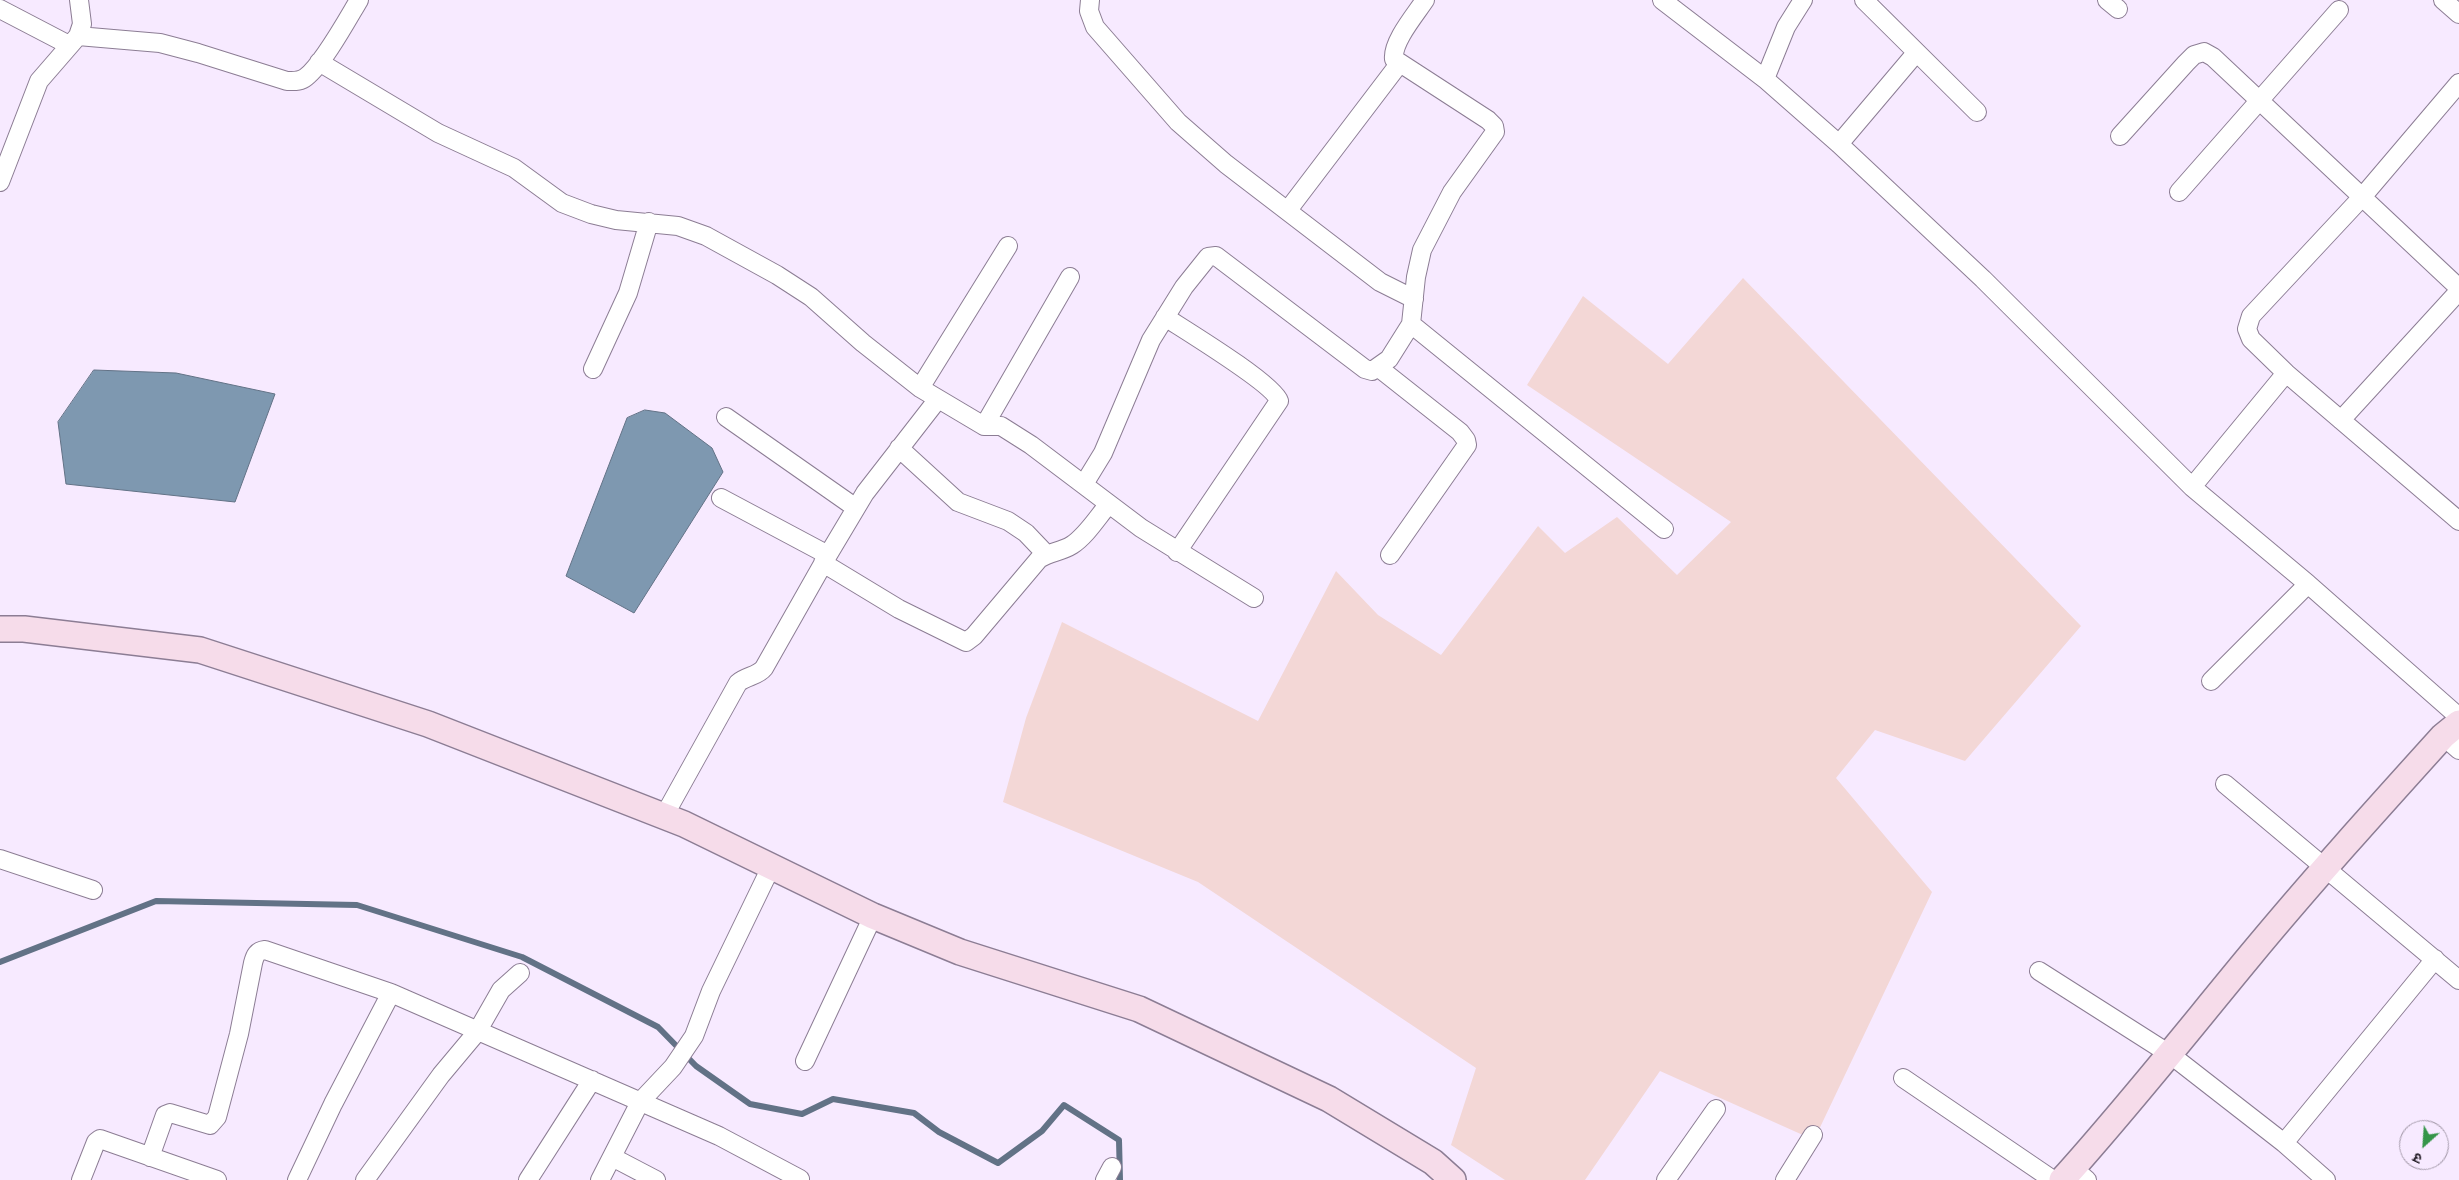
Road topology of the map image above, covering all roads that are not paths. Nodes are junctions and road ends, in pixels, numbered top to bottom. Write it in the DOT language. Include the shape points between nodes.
graph roads {
  1 [pos="79,0"];
  2 [pos="359,0"];
  3 [pos="1090,0"];
  4 [pos="1425,0"];
  5 [pos="1662,0"];
  6 [pos="1803,0"];
  7 [pos="1864,0"];
  8 [pos="2443,0"];
  9 [pos="0,9"];
  10 [pos="2338,10"];
  11 [pos="2459,14"];
  12 [pos="73,41"];
  13 [pos="1916,53"];
  14 [pos="318,62"];
  15 [pos="1399,64"];
  16 [pos="1765,79"];
  17 [pos="2459,83"];
  18 [pos="2261,101"];
  19 [pos="1977,112"];
  20 [pos="2120,136"];
  21 [pos="1839,144"];
  22 [pos="0,182"];
  23 [pos="2179,192"];
  24 [pos="2363,196"];
  25 [pos="1288,210"];
  26 [pos="649,222"];
  27 [pos="1008,246"];
  28 [pos="1070,277"];
  29 [pos="2459,290"];
  30 [pos="1414,299"];
  31 [pos="1165,318"];
  32 [pos="1411,324"];
  33 [pos="1379,368"];
  34 [pos="592,369"];
  35 [pos="2286,373"];
  36 [pos="920,388"];
  37 [pos="938,399"];
  38 [pos="726,417"];
  39 [pos="2341,420"];
  40 [pos="984,426"];
  41 [pos="899,448"];
  42 [pos="1084,484"];
  43 [pos="2192,487"];
  44 [pos="721,498"];
  45 [pos="1108,505"];
  46 [pos="856,508"];
  47 [pos="2456,512"];
  48 [pos="1664,529"];
  49 [pos="1177,552"];
  50 [pos="1046,554"];
  51 [pos="1390,555"];
  52 [pos="825,559"];
  53 [pos="2308,584"];
  54 [pos="1254,598"];
  55 [pos="0,629"];
  56 [pos="2211,682"];
  57 [pos="2459,717"];
  58 [pos="2454,736"];
  59 [pos="2225,784"];
  60 [pos="664,816"];
  61 [pos="0,859"];
  62 [pos="772,867"];
  63 [pos="2324,868"];
  64 [pos="93,890"];
  65 [pos="873,916"];
  66 [pos="2434,959"];
  67 [pos="2039,970"];
  68 [pos="520,973"];
  69 [pos="2459,980"];
  70 [pos="392,993"];
  71 [pos="477,1032"];
  72 [pos="2171,1055"];
  73 [pos="805,1061"];
  74 [pos="1903,1078"];
  75 [pos="592,1080"];
  76 [pos="640,1102"];
  77 [pos="1716,1109"];
  78 [pos="1812,1135"];
  79 [pos="2284,1143"];
  80 [pos="150,1157"];
  81 [pos="612,1157"];
  82 [pos="171,1173"];
  83 [pos="2068,1177"];
  84 [pos="800,1179"];
  85 [pos="82,1180"];
  86 [pos="217,1180"];
  87 [pos="297,1180"];
  88 [pos="365,1180"];
  89 [pos="528,1180"];
  90 [pos="600,1180"];
  91 [pos="656,1180"];
  92 [pos="1453,1180"];
  93 [pos="1666,1180"];
  94 [pos="1785,1180"];
  95 [pos="2326,1180"];
  1 -- 12 [label="street" via="82,24"];
  2 -- 14 [label="street"];
  3 -- 25 [label="street" via="1088,11 1095,27 1178,122 1226,164"];
  4 -- 15 [label="street" via="1393,52"];
  5 -- 16 [label="street"];
  6 -- 16 [label="street" via="1786,27"];
  7 -- 13 [label="street"];
  8 -- 11 [label="street"];
  9 -- 12 [label="street"];
  10 -- 18 [label="street"];
  12 -- 14 [label="street" via="160,43 298,82"];
  12 -- 22 [label="street" via="39,81"];
  13 -- 19 [label="street"];
  13 -- 21 [label="street"];
  14 -- 26 [label="street" via="438,133 514,168 562,202 616,220"];
  15 -- 25 [label="street"];
  15 -- 30 [label="street" via="1488,120 1495,132 1452,192 1434,224 1422,250"];
  16 -- 21 [label="street"];
  17 -- 24 [label="street"];
  18 -- 20 [label="street" via="2204,52 2194,55"];
  18 -- 23 [label="street"];
  18 -- 24 [label="street"];
  21 -- 43 [label="street" via="1983,279"];
  24 -- 29 [label="street"];
  24 -- 35 [label="street" via="2252,316 2247,329 2251,339"];
  25 -- 30 [label="street" via="1380,282"];
  26 -- 34 [label="street" via="628,292"];
  26 -- 36 [label="street" via="678,226 706,236 777,275 811,297"];
  27 -- 36 [label="street"];
  28 -- 40 [label="street"];
  29 -- 39 [label="street"];
  30 -- 32 [label="street"];
  31 -- 33 [label="street" via="1203,262 1216,256 1364,369 1372,371"];
  31 -- 42 [label="street" via="1147,349 1103,453"];
  31 -- 49 [label="street" via="1230,360 1274,393 1279,401"];
  32 -- 33 [label="street" via="1389,359"];
  32 -- 48 [label="street"];
  33 -- 51 [label="street" via="1460,432 1467,445"];
  35 -- 39 [label="street"];
  35 -- 43 [label="street"];
  36 -- 37 [label="street"];
  37 -- 40 [label="street"];
  37 -- 41 [label="street"];
  38 -- 46 [label="street"];
  39 -- 47 [label="street"];
  40 -- 42 [label="street" via="1001,426"];
  41 -- 46 [label="street"];
  41 -- 50 [label="street" via="958,502 1008,521 1026,533"];
  42 -- 45 [label="street"];
  43 -- 53 [label="street"];
  44 -- 52 [label="street"];
  45 -- 49 [label="street"];
  45 -- 50 [label="street" via="1077,541"];
  46 -- 52 [label="street"];
  49 -- 54 [label="street"];
  50 -- 52 [label="street" via="966,642 899,608"];
  52 -- 60 [label="street" via="764,668 738,683"];
  53 -- 56 [label="street"];
  53 -- 57 [label="street"];
  55 -- 60 [label="street" via="200,650 428,724"];
  58 -- 63 [label="street"];
  59 -- 63 [label="street"];
  60 -- 62 [label="street"];
  61 -- 64 [label="street"];
  62 -- 65 [label="street"];
  62 -- 76 [label="street" via="711,991 694,1036 673,1067"];
  63 -- 66 [label="street"];
  63 -- 72 [label="street"];
  65 -- 73 [label="street"];
  65 -- 92 [label="street" via="960,952 1139,1008 1329,1100 1433,1162"];
  66 -- 69 [label="street"];
  66 -- 79 [label="street"];
  67 -- 72 [label="street"];
  68 -- 71 [label="street" via="501,990"];
  70 -- 71 [label="street"];
  70 -- 80 [label="street" via="266,950 260,951 252,962 217,1117 210,1125 170,1113 164,1115"];
  70 -- 87 [label="street"];
  71 -- 75 [label="street"];
  71 -- 88 [label="street" via="441,1075"];
  72 -- 79 [label="street"];
  72 -- 83 [label="street"];
  74 -- 83 [label="street"];
  75 -- 76 [label="street"];
  75 -- 89 [label="street"];
  76 -- 81 [label="street"];
  76 -- 84 [label="street" via="719,1136"];
  77 -- 93 [label="street"];
  78 -- 94 [label="street"];
  79 -- 95 [label="street"];
  80 -- 82 [label="street"];
  80 -- 85 [label="street" via="100,1139"];
  81 -- 90 [label="street"];
  81 -- 91 [label="street"];
  82 -- 86 [label="street"];
}
